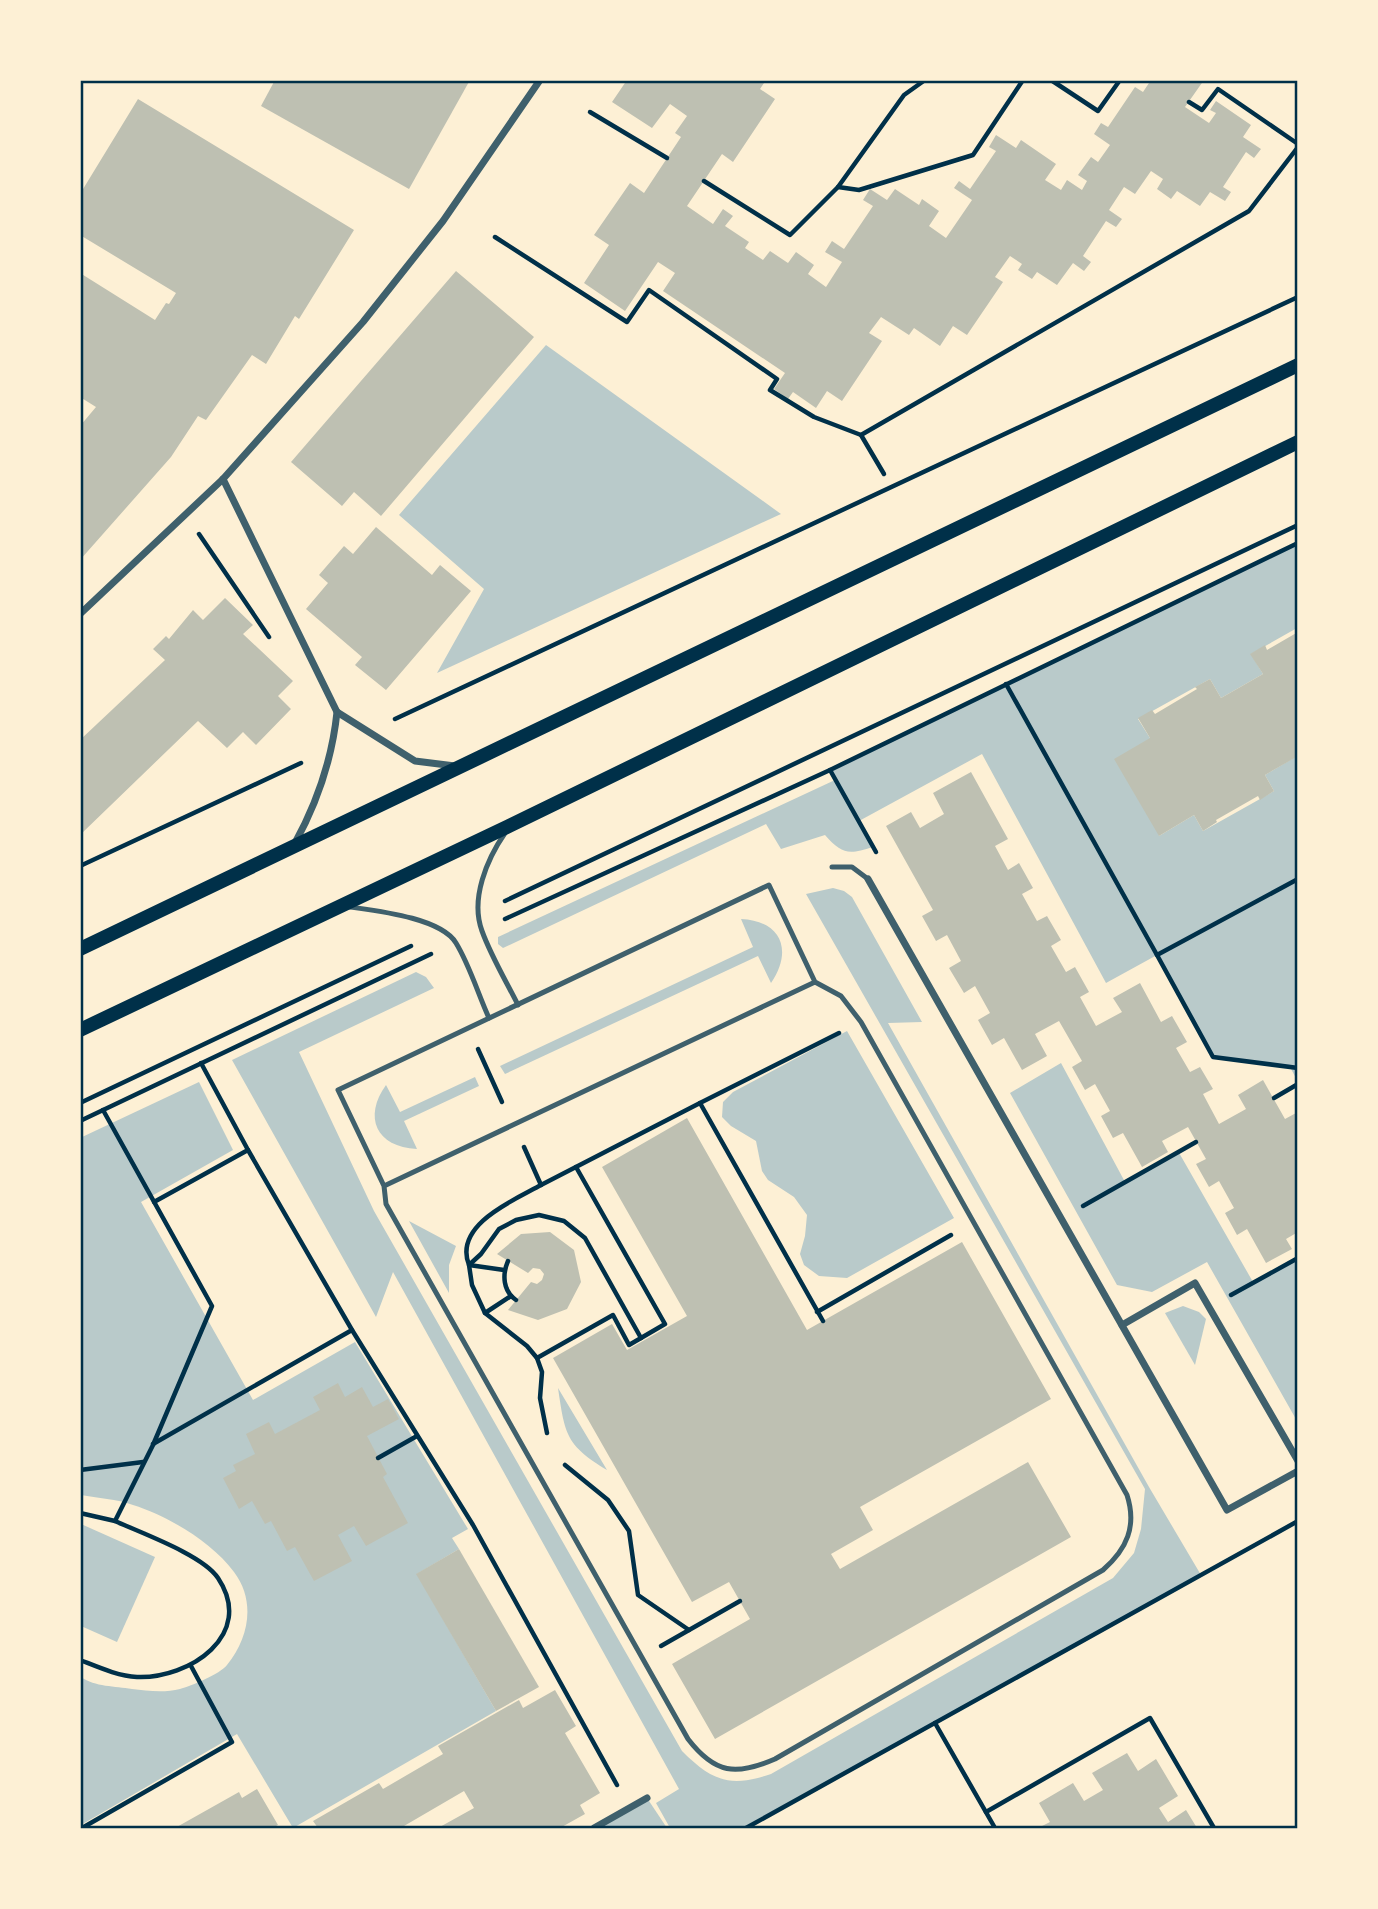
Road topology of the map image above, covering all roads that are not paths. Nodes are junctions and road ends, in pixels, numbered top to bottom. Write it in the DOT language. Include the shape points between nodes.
graph roads {
  1 [pos="540,80"];
  2 [pos="1297,365"];
  3 [pos="1297,442"];
  4 [pos="223,479"];
  5 [pos="80,614"];
  6 [pos="337,712"];
  7 [pos="460,767"];
  8 [pos="509,826"];
  9 [pos="292,847"];
  10 [pos="832,867"];
  11 [pos="868,879"];
  12 [pos="344,906"];
  13 [pos="80,949"];
  14 [pos="815,982"];
  15 [pos="517,1005"];
  16 [pos="489,1018"];
  17 [pos="80,1030"];
  18 [pos="384,1186"];
  19 [pos="1122,1325"];
  20 [pos="1297,1461"];
  21 [pos="1297,1471"];
  22 [pos="647,1798"];
  23 [pos="594,1829"];
  1 -- 4 [label="street" via="443,221 371,312"];
  2 -- 7 [label="main road"];
  3 -- 8 [label="main road"];
  4 -- 5 [label="street"];
  4 -- 6 [label="street"];
  6 -- 7 [label="street" via="415,761"];
  6 -- 9 [label="street" via="332,749 313,810"];
  7 -- 9 [label="main road"];
  8 -- 12 [label="main road"];
  8 -- 15 [label="lane" via="490,855 478,914"];
  9 -- 13 [label="main road"];
  10 -- 11 [label="lane" via="852,867"];
  11 -- 19 [label="street"];
  12 -- 16 [label="lane" via="444,930 456,942"];
  12 -- 17 [label="main road"];
  14 -- 15 [label="lane" via="769,885"];
  14 -- 18 [label="lane"];
  14 -- 18 [label="lane" via="841,996 860,1022 1127,1495 1132,1522 1116,1558 1102,1570 775,1759 752,1769 733,1770 713,1763 688,1739 386,1204"];
  15 -- 16 [label="lane"];
  16 -- 18 [label="lane" via="338,1090"];
  19 -- 20 [label="street" via="1195,1283"];
  19 -- 21 [label="street" via="1227,1510"];
  22 -- 23 [label="street"];
}
